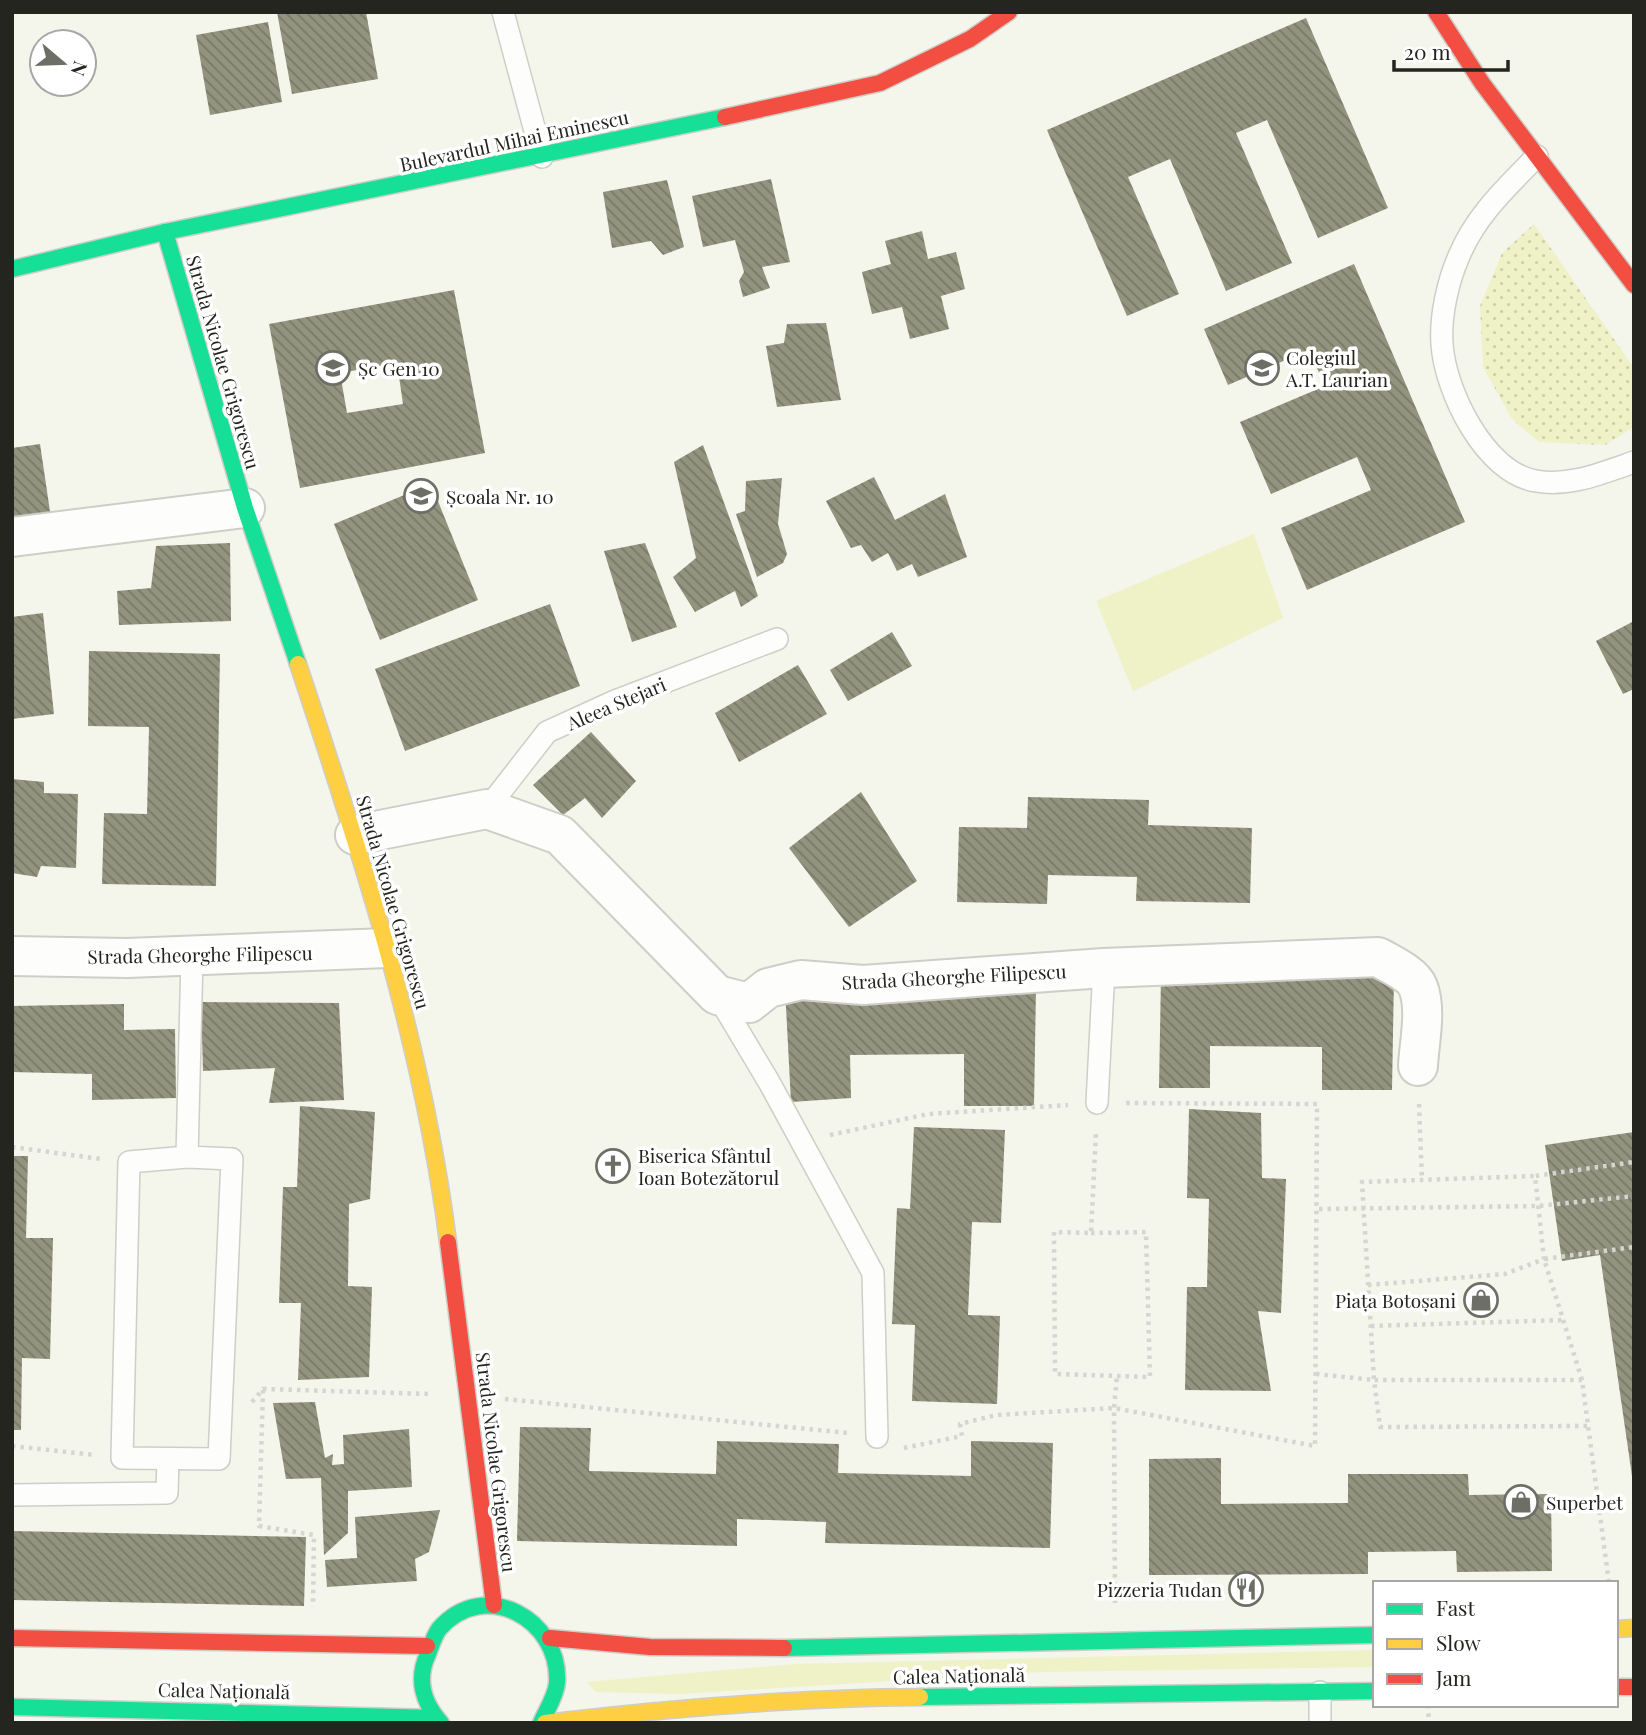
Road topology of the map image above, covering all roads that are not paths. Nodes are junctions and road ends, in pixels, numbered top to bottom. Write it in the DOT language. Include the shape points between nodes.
graph roads {
  1 [pos="503,12"];
  2 [pos="1009,12"];
  3 [pos="1436,12"];
  4 [pos="1537,156"];
  5 [pos="542,157"];
  6 [pos="165,232"];
  7 [pos="12,269"];
  8 [pos="1634,285"];
  9 [pos="1634,462"];
  10 [pos="245,508"];
  11 [pos="12,537"];
  12 [pos="777,639"];
  13 [pos="487,809"];
  14 [pos="355,835"];
  15 [pos="387,948"];
  16 [pos="12,956"];
  17 [pos="192,957"];
  18 [pos="1104,968"];
  19 [pos="717,995"];
  20 [pos="1418,1066"];
  21 [pos="1097,1103"];
  22 [pos="187,1157"];
  23 [pos="881,1444"];
  24 [pos="168,1459"];
  25 [pos="12,1495"];
  26 [pos="494,1605"];
  27 [pos="1373,1635"];
  28 [pos="12,1638"];
  29 [pos="550,1638"];
  30 [pos="427,1646"];
  31 [pos="1373,1691"];
  32 [pos="1320,1692"];
  33 [pos="12,1707"];
  34 [pos="438,1720"];
  35 [pos="543,1723"];
  36 [pos="1320,1723"];
  1 -- 5 [label="lane"];
  2 -- 5 [label="main road, Bulevardul Mihai Eminescu" via="970,38 880,83"];
  3 -- 4 [label="main road"];
  4 -- 8 [label="main road"];
  4 -- 9 [label="lane" via="1481,215 1458,257 1446,298 1447,373 1480,441 1501,466 1518,477 1558,483"];
  5 -- 6 [label="main road, Bulevardul Mihai Eminescu"];
  6 -- 7 [label="main road, Bulevardul Mihai Eminescu"];
  6 -- 10 [label="main road, Strada Nicolae Grigorescu"];
  10 -- 11 [label="street"];
  10 -- 14 [label="main road, Strada Nicolae Grigorescu"];
  12 -- 13 [label="lane, Aleea Stejari" via="547,732"];
  13 -- 14 [label="street"];
  13 -- 19 [label="street" via="560,835"];
  14 -- 15 [label="main road, Strada Nicolae Grigorescu"];
  15 -- 17 [label="street, Strada Gheorghe Filipescu"];
  15 -- 26 [label="main road, Strada Nicolae Grigorescu" via="419,1068 442,1192"];
  16 -- 17 [label="street, Strada Gheorghe Filipescu"];
  17 -- 22 [label="lane"];
  18 -- 19 [label="street, Strada Gheorghe Filipescu" via="863,985 801,981 768,988 749,1003"];
  18 -- 20 [label="street, Strada Gheorghe Filipescu" via="1378,957 1418,986"];
  18 -- 21 [label="lane"];
  19 -- 23 [label="lane" via="873,1273"];
  22 -- 24 [label="lane" via="232,1159 219,1459"];
  22 -- 24 [label="lane" via="130,1162 122,1458"];
  24 -- 25 [label="lane" via="167,1493"];
  26 -- 29 [label="main road" via="516,1609"];
  26 -- 30 [label="main road" via="471,1607 451,1616"];
  27 -- 29 [label="main road, Calea Națională" via="812,1648 650,1647"];
  28 -- 30 [label="main road"];
  29 -- 35 [label="main road" via="559,1659 559,1682"];
  30 -- 34 [label="main road" via="420,1675 424,1698"];
  31 -- 32 [label="main road, Calea Națională"];
  32 -- 35 [label="main road, Calea Națională" via="804,1698"];
  32 -- 36 [label="lane"];
  33 -- 34 [label="main road, Calea Națională"];
}
